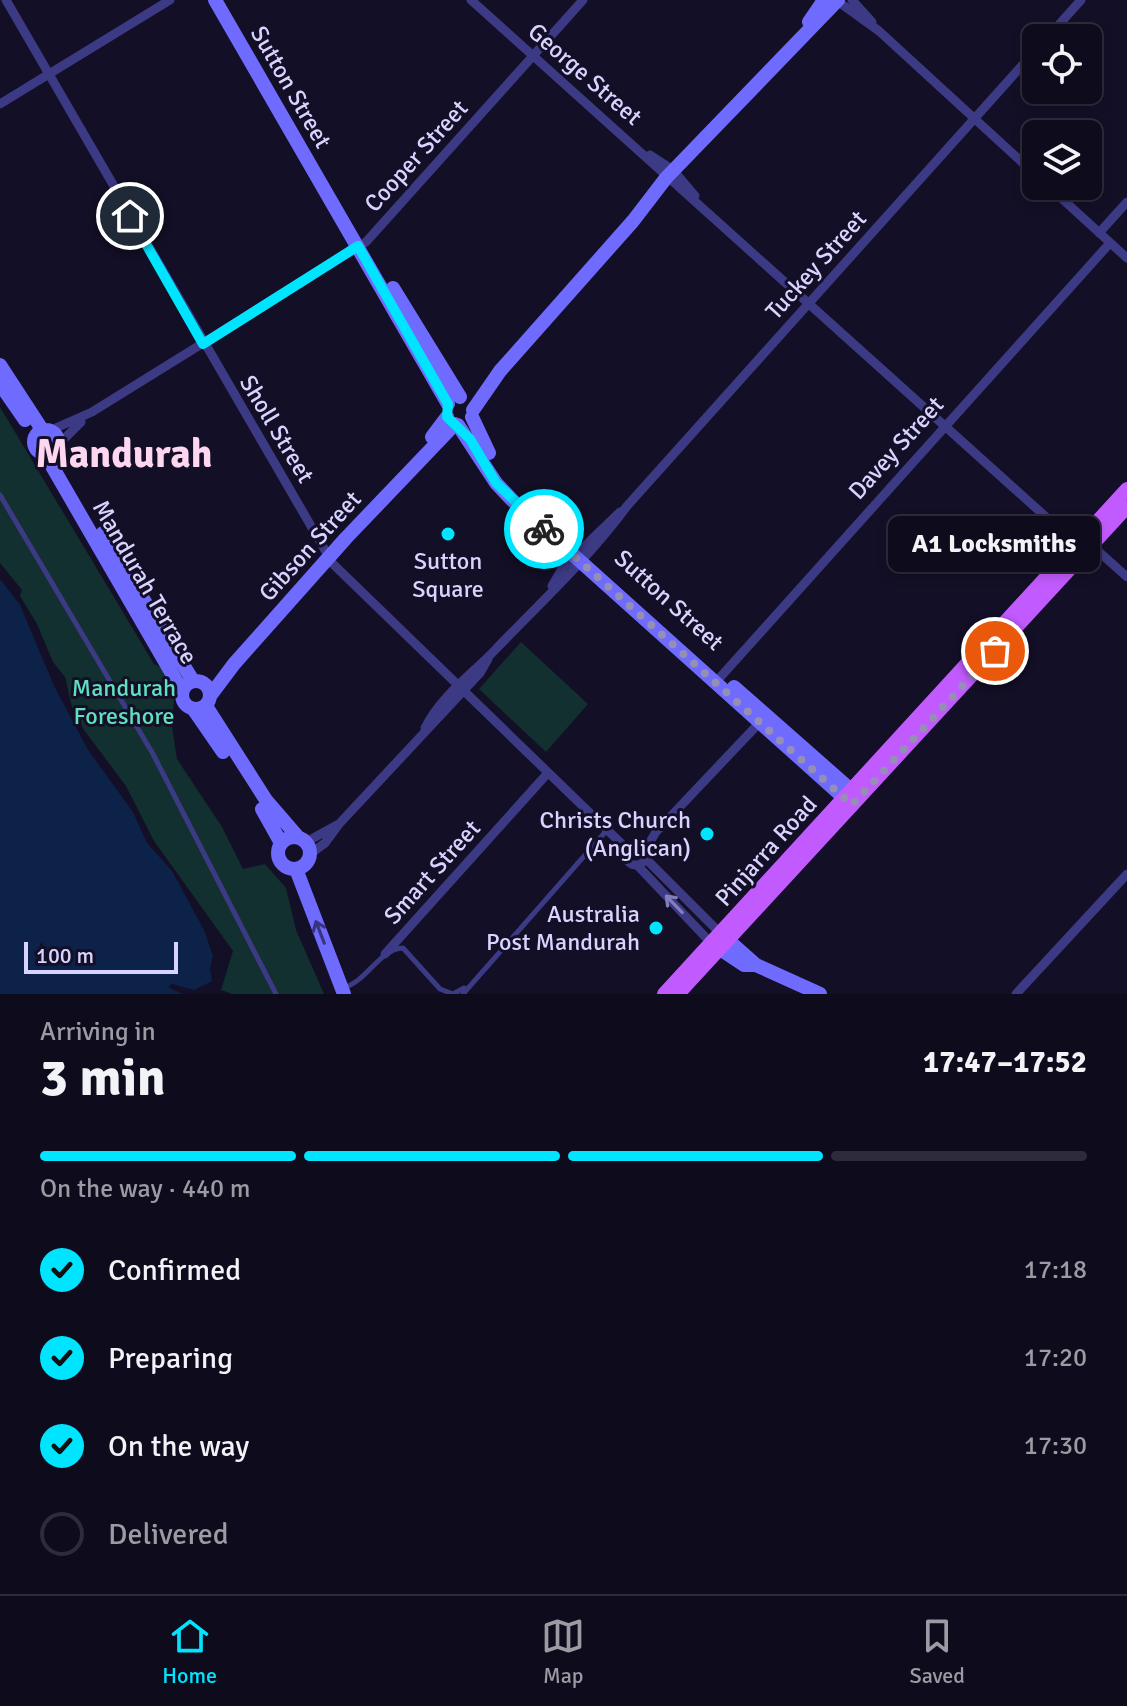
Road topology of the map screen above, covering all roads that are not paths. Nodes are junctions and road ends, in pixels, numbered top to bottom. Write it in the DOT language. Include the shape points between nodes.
graph roads {
  1 [pos="6,0"];
  2 [pos="170,0"];
  3 [pos="215,0"];
  4 [pos="226,0"];
  5 [pos="471,0"];
  6 [pos="583,0"];
  7 [pos="824,0"];
  8 [pos="837,0"];
  9 [pos="852,0"];
  10 [pos="1081,0"];
  11 [pos="1060,24"];
  12 [pos="879,31"];
  13 [pos="804,33"];
  14 [pos="533,55"];
  15 [pos="1022,66"];
  16 [pos="49,74"];
  17 [pos="0,104"];
  18 [pos="975,119"];
  19 [pos="1022,162"];
  20 [pos="673,177"];
  21 [pos="1063,200"];
  22 [pos="1127,202"];
  23 [pos="1099,233"];
  24 [pos="1110,243"];
  25 [pos="362,244"];
  26 [pos="1127,258"];
  27 [pos="809,303"];
  28 [pos="203,344"];
  29 [pos="0,365"];
  30 [pos="0,384"];
  31 [pos="459,411"];
  32 [pos="92,412"];
  33 [pos="943,425"];
  34 [pos="43,433"];
  35 [pos="52,450"];
  36 [pos="1127,489"];
  37 [pos="0,495"];
  38 [pos="1127,507"];
  39 [pos="1084,542"];
  40 [pos="581,556"];
  41 [pos="330,557"];
  42 [pos="1127,577"];
  43 [pos="234,664"];
  44 [pos="718,679"];
  45 [pos="192,685"];
  46 [pos="460,689"];
  47 [pos="203,704"];
  48 [pos="762,719"];
  49 [pos="547,774"];
  50 [pos="852,798"];
  51 [pos="607,830"];
  52 [pos="656,832"];
  53 [pos="281,843"];
  54 [pos="305,844"];
  55 [pos="631,847"];
  56 [pos="642,858"];
  57 [pos="296,869"];
  58 [pos="1127,874"];
  59 [pos="719,941"];
  60 [pos="385,954"];
  61 [pos="343,991"];
  62 [pos="464,991"];
  63 [pos="276,994"];
  64 [pos="664,994"];
  65 [pos="678,994"];
  66 [pos="820,994"];
  67 [pos="1016,994"];
  1 -- 16 [label="street, Sholl Street"];
  2 -- 16 [label="street"];
  3 -- 25 [label="street, Sutton Street"];
  4 -- 25 [label="street, Sutton Street"];
  5 -- 14 [label="street, George Street"];
  6 -- 14 [label="street, Cooper Street"];
  7 -- 13 [label="street, Gibson Street"];
  8 -- 12 [label="street"];
  8 -- 13 [label="street, Gibson Street"];
  9 -- 12 [label="street"];
  10 -- 11 [label="street"];
  12 -- 18 [label="street"];
  13 -- 20 [label="street, Gibson Street"];
  14 -- 20 [label="street, George Street"];
  14 -- 25 [label="street, Cooper Street"];
  15 -- 18 [label="street, Tuckey Street"];
  16 -- 17 [label="street"];
  16 -- 28 [label="street, Sholl Street"];
  18 -- 19 [label="street"];
  18 -- 27 [label="street, Tuckey Street"];
  20 -- 27 [label="street, George Street"];
  20 -- 31 [label="street, Gibson Street"];
  21 -- 23 [label="street"];
  22 -- 23 [label="street"];
  23 -- 24 [label="street"];
  24 -- 26 [label="street"];
  24 -- 33 [label="street, Davey Street"];
  25 -- 28 [label="street, Cooper Street"];
  25 -- 31 [label="street, Sutton Street"];
  27 -- 33 [label="street, George Street"];
  27 -- 40 [label="street, Tuckey Street" via="627,506 606,521"];
  28 -- 32 [label="street, Cooper Street"];
  28 -- 41 [label="street, Sholl Street"];
  29 -- 34 [label="street"];
  30 -- 34 [label="street"];
  31 -- 40 [label="street, Sutton Street" via="506,482"];
  31 -- 41 [label="street, Gibson Street"];
  32 -- 34 [label="street, Cooper Street"];
  32 -- 35 [label="street, Cooper Street"];
  33 -- 39 [label="street, George Street"];
  33 -- 44 [label="street, Davey Street"];
  34 -- 35 [label="street" via="55,435"];
  34 -- 35 [label="street" via="36,448"];
  35 -- 45 [label="street, Mandurah Terrace"];
  36 -- 39 [label="main road, Pinjarra Road"];
  37 -- 63 [label="lane" via="153,754"];
  38 -- 39 [label="main road, Pinjarra Road"];
  39 -- 42 [label="street, George Street"];
  39 -- 50 [label="main road, Pinjarra Road"];
  40 -- 44 [label="street, Sutton Street"];
  40 -- 46 [label="street, Tuckey Street"];
  41 -- 43 [label="street, Gibson Street"];
  41 -- 46 [label="street, Sholl Street"];
  43 -- 45 [label="street, Gibson Street"];
  43 -- 47 [label="street, Gibson Street"];
  44 -- 48 [label="street, Sutton Street"];
  45 -- 47 [label="street"];
  45 -- 47 [label="street" via="184,704"];
  46 -- 49 [label="street, Sholl Street"];
  46 -- 54 [label="street, Tuckey Street" via="339,824"];
  47 -- 53 [label="street"];
  47 -- 54 [label="street" via="266,800"];
  48 -- 50 [label="street, Sutton Street"];
  48 -- 52 [label="street"];
  49 -- 51 [label="street, Sholl Street"];
  49 -- 60 [label="street, Smart Street"];
  50 -- 59 [label="main road, Pinjarra Road"];
  51 -- 55 [label="street, Sholl Street"];
  51 -- 62 [label="lane"];
  52 -- 55 [label="street"];
  52 -- 56 [label="street"];
  53 -- 54 [label="street"];
  53 -- 57 [label="street" via="279,861"];
  54 -- 57 [label="street" via="306,864"];
  55 -- 56 [label="street"];
  55 -- 56 [label="street" via="628,862"];
  56 -- 59 [label="street"];
  61 -- 57 [label="street, one-way"];
  58 -- 67 [label="street"];
  59 -- 64 [label="main road, Pinjarra Road"];
  59 -- 65 [label="main road, Pinjarra Road"];
  59 -- 66 [label="street" via="750,956 756,965"];
  60 -- 61 [label="lane, Smart Street" via="359,984"];
  60 -- 62 [label="lane" via="403,948 440,989"];
}
